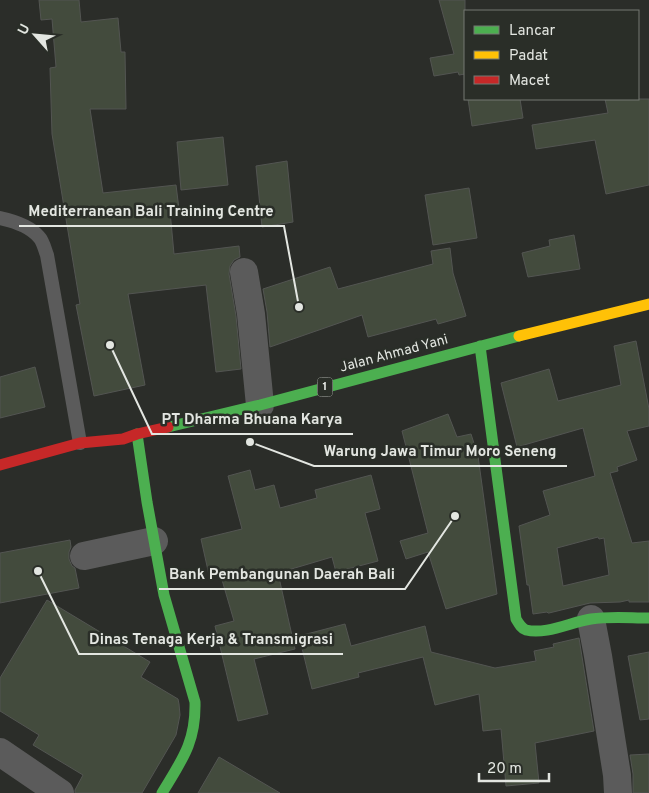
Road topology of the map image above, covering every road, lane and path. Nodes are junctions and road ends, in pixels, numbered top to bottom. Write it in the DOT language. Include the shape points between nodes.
graph roads {
  1 [pos="0,218"];
  2 [pos="244,272"];
  3 [pos="649,304"];
  4 [pos="480,346"];
  5 [pos="260,405"];
  6 [pos="137,434"];
  7 [pos="80,443"];
  8 [pos="0,465"];
  9 [pos="154,541"];
  10 [pos="84,556"];
  11 [pos="649,618"];
  12 [pos="591,619"];
  13 [pos="0,752"];
  14 [pos="60,793"];
  15 [pos="162,793"];
  16 [pos="618,793"];
  1 -- 7 [label="lane" via="30,229 40,238 47,255"];
  2 -- 5 [label="street"];
  3 -- 4 [label="main road, Jalan Ahmad Yani / 1"];
  4 -- 5 [label="main road, Jalan Ahmad Yani / 1"];
  4 -- 12 [label="main road" via="516,619 523,629 530,630"];
  5 -- 6 [label="main road, Jalan Ahmad Yani / 1"];
  6 -- 7 [label="main road, Jalan Ahmad Yani / 1" via="123,439"];
  6 -- 9 [label="main road"];
  7 -- 8 [label="main road, Jalan Ahmad Yani / 1"];
  9 -- 10 [label="street"];
  9 -- 15 [label="main road" via="164,594 196,714 188,750"];
  11 -- 12 [label="main road"];
  12 -- 16 [label="street"];
  13 -- 14 [label="street"];
}
